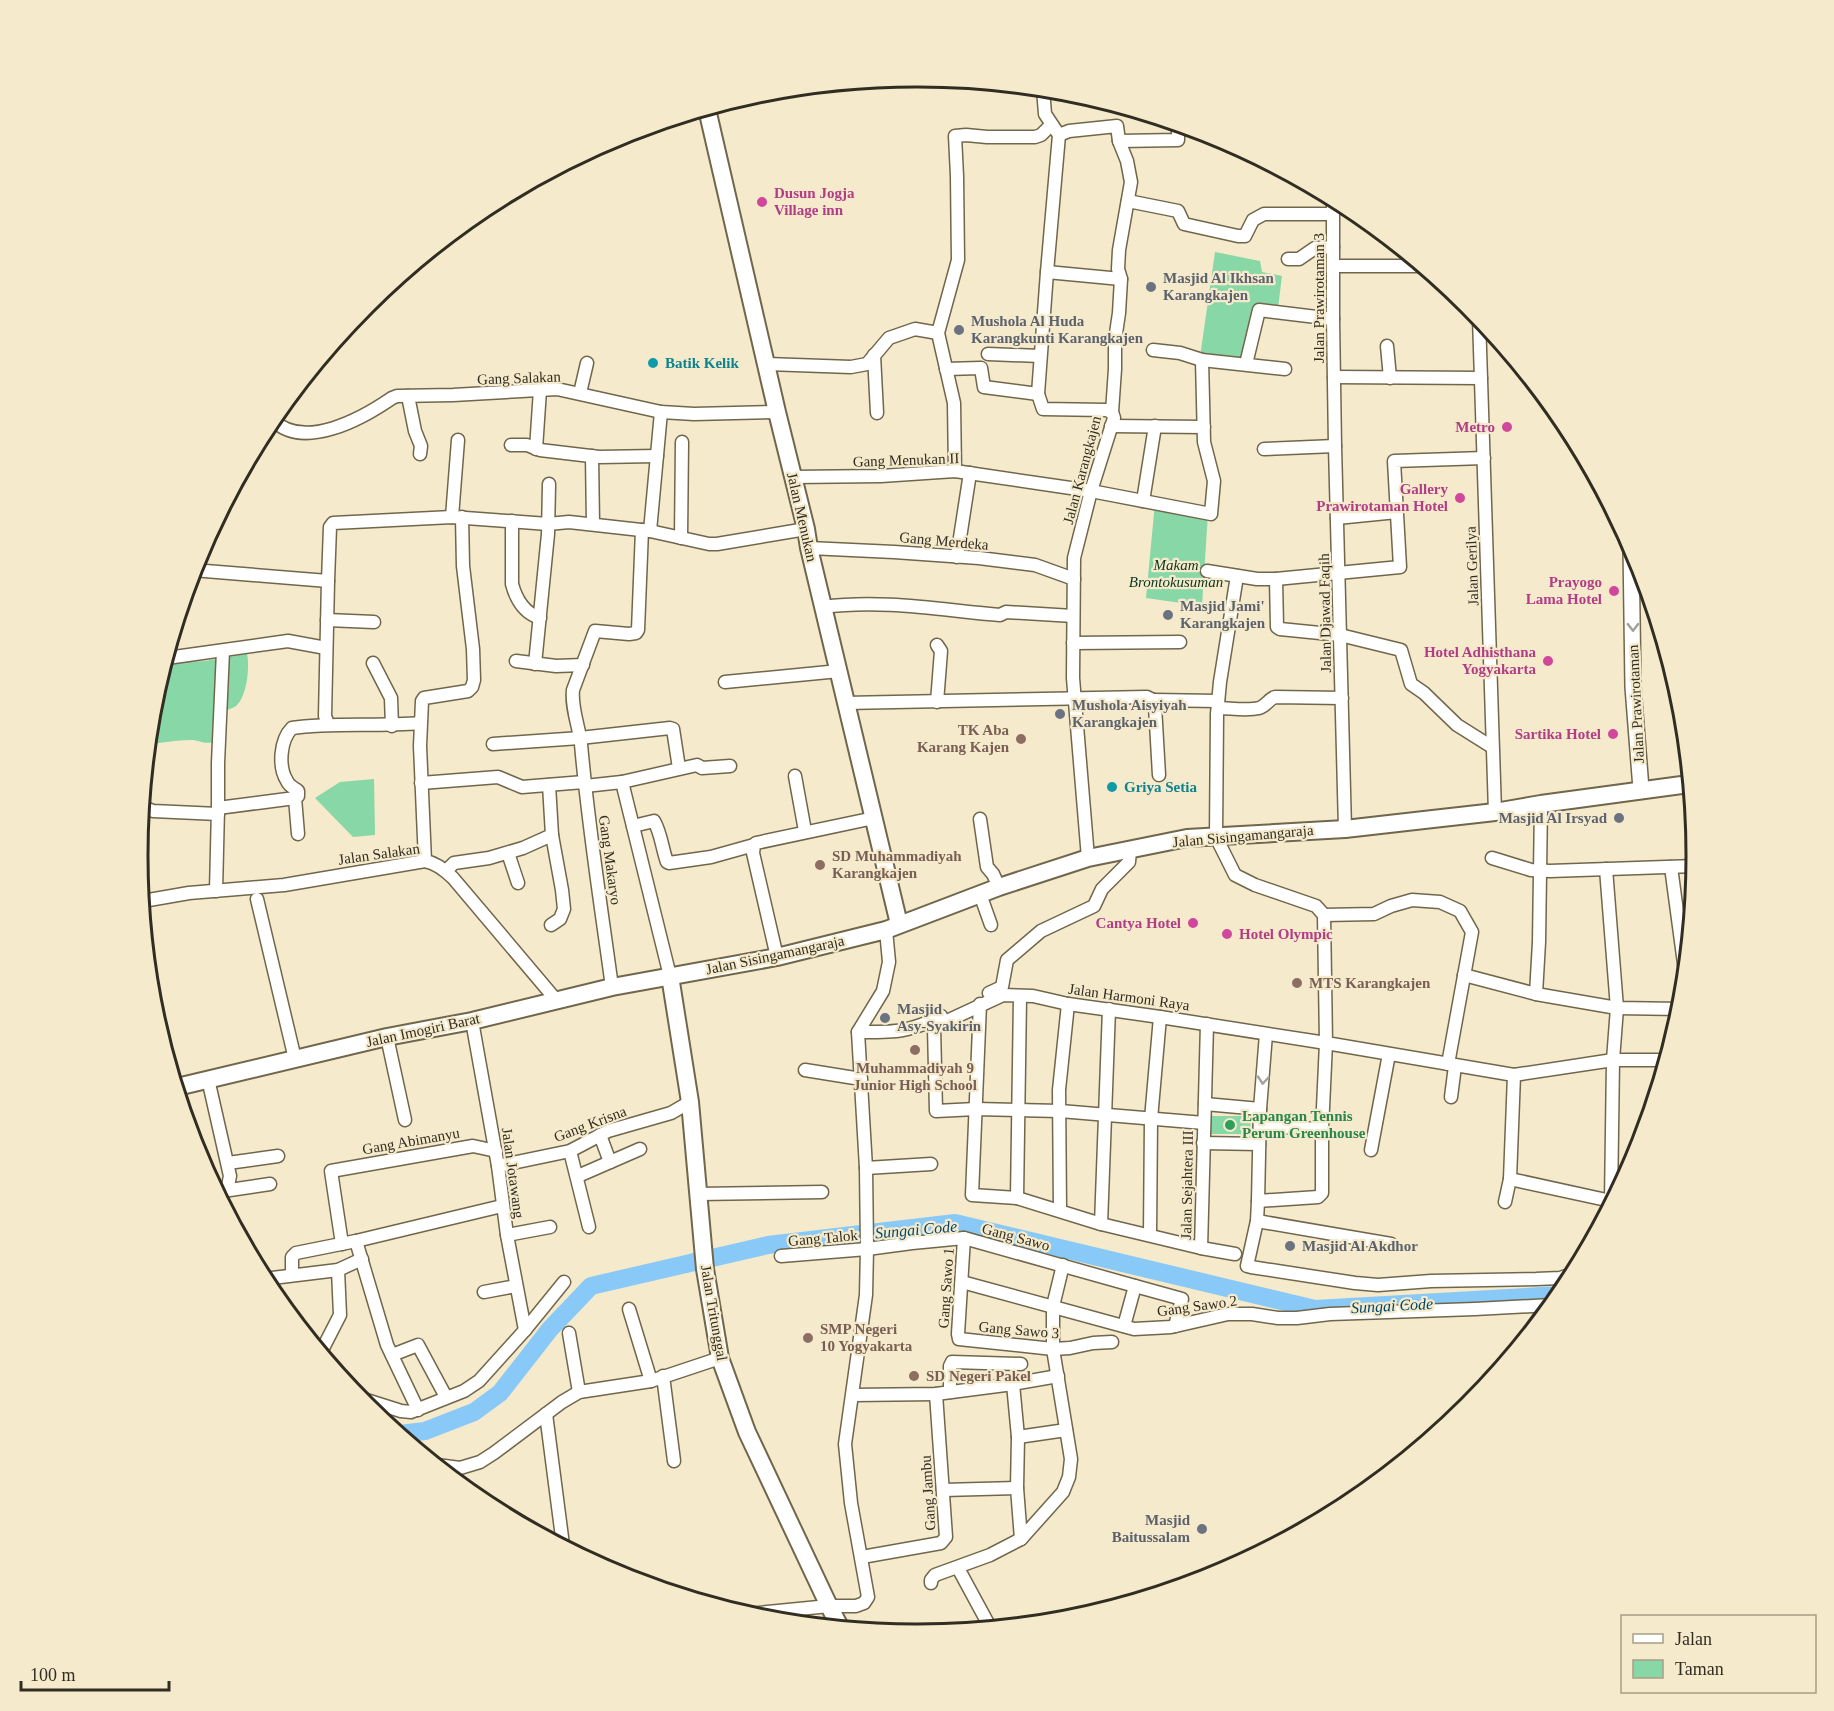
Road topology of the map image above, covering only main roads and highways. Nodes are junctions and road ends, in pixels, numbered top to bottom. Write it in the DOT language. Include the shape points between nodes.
graph roads {
  1 [pos="709,116"];
  2 [pos="1682,785"];
  3 [pos="893,927"];
  4 [pos="670,976"];
  5 [pos="184,1085"];
  6 [pos="836,1619"];
  1 -- 3 [label="main road, Jalan Menukan" via="874,818"];
  2 -- 3 [label="main road, Jalan Sisingamangaraja" via="1345,829 1187,838 1088,858"];
  3 -- 4 [label="main road, Jalan Sisingamangaraja" via="777,957"];
  4 -- 5 [label="main road, Jalan Imogiri Barat"];
  4 -- 6 [label="main road, Jalan Tritunggal" via="690,1102 705,1269 720,1358 747,1432"];
}
